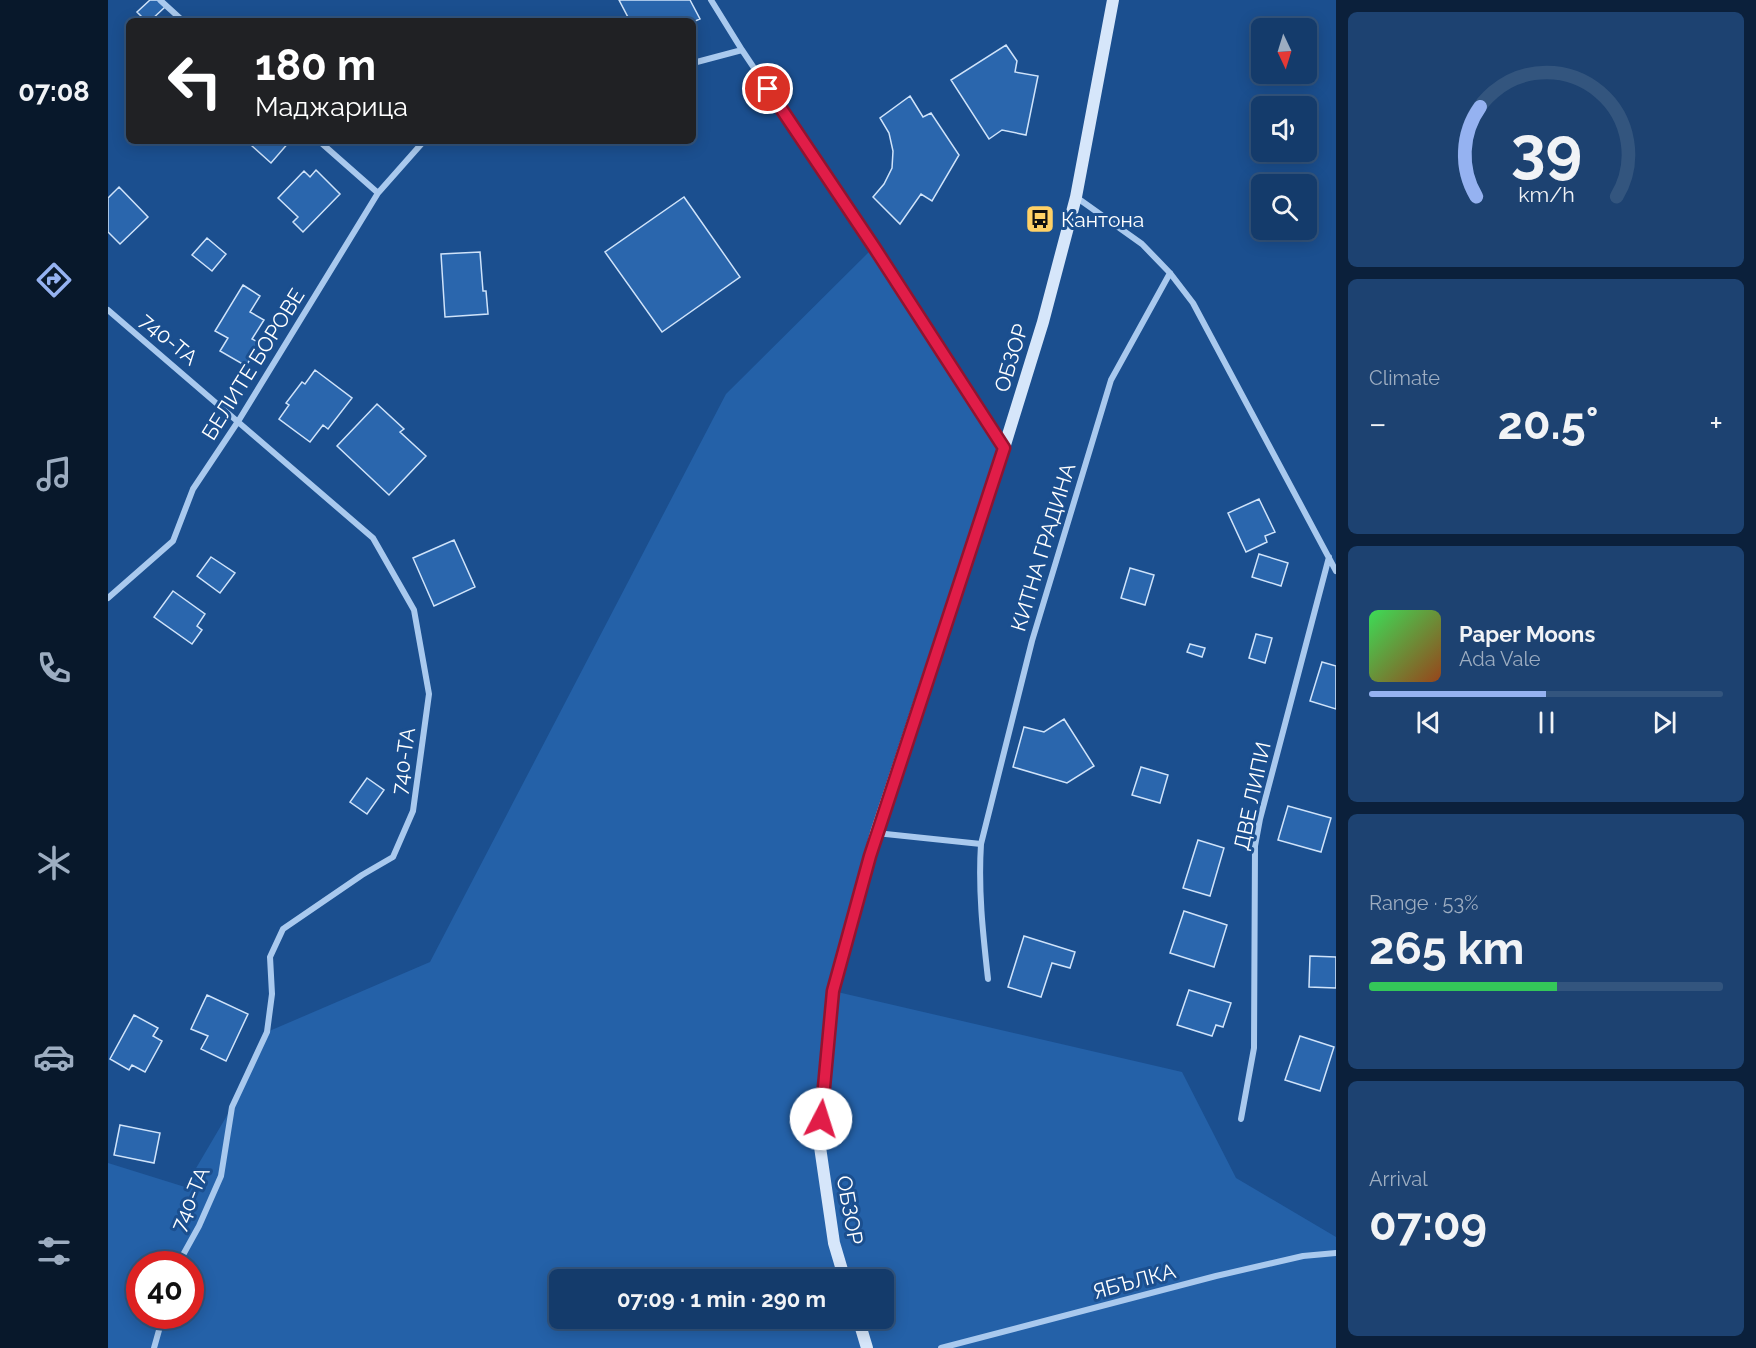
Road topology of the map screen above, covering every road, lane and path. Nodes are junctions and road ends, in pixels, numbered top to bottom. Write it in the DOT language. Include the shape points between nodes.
graph roads {
  1 [pos="160,0"];
  2 [pos="711,0"];
  3 [pos="1113,0"];
  4 [pos="180,18"];
  5 [pos="742,50"];
  6 [pos="696,62"];
  7 [pos="322,144"];
  8 [pos="421,144"];
  9 [pos="378,193"];
  10 [pos="1076,197"];
  11 [pos="1170,273"];
  12 [pos="108,310"];
  13 [pos="238,420"];
  14 [pos="1004,448"];
  15 [pos="1333,557"];
  16 [pos="1336,571"];
  17 [pos="108,598"];
  18 [pos="876,833"];
  19 [pos="981,844"];
  20 [pos="988,979"];
  21 [pos="1241,1119"];
  22 [pos="185,1251"];
  23 [pos="1336,1253"];
  24 [pos="842,1269"];
  25 [pos="159,1329"];
  26 [pos="861,1329"];
  27 [pos="154,1348"];
  28 [pos="867,1348"];
  29 [pos="941,1348"];
  1 -- 4 [label="street"];
  2 -- 5 [label="street"];
  3 -- 10 [label="street, ОБЗОР"];
  5 -- 6 [label="street"];
  5 -- 14 [label="street"];
  7 -- 9 [label="street"];
  8 -- 9 [label="street, БЕЛИТЕ БОРОВЕ"];
  9 -- 13 [label="street, БЕЛИТЕ БОРОВЕ"];
  10 -- 11 [label="street" via="1142,244"];
  10 -- 14 [label="street, ОБЗОР"];
  11 -- 15 [label="street" via="1193,303"];
  11 -- 19 [label="street, КИТНА ГРАДИНА" via="1111,380 1032,641"];
  12 -- 13 [label="street, 740-ТА"];
  13 -- 17 [label="street, БЕЛИТЕ БОРОВЕ" via="193,489 173,541"];
  13 -- 22 [label="street, 740-ТА" via="373,538 414,610 429,694 413,811 393,857 283,929 270,957 272,994 267,1032 232,1107 221,1176"];
  14 -- 18 [label="street, ОБЗОР"];
  15 -- 16 [label="street"];
  15 -- 21 [label="street, ДВЕ ЛИПИ" via="1255,846 1254,1048"];
  18 -- 19 [label="street"];
  18 -- 24 [label="street, ОБЗОР" via="833,991 819,1140 834,1243"];
  19 -- 20 [label="street, КИТНА ГРАДИНА" via="981,917"];
  23 -- 29 [label="street, ЯБЪЛКА" via="1303,1256 1216,1276"];
  25 -- 27 [label="street"];
  26 -- 28 [label="street"];
}
